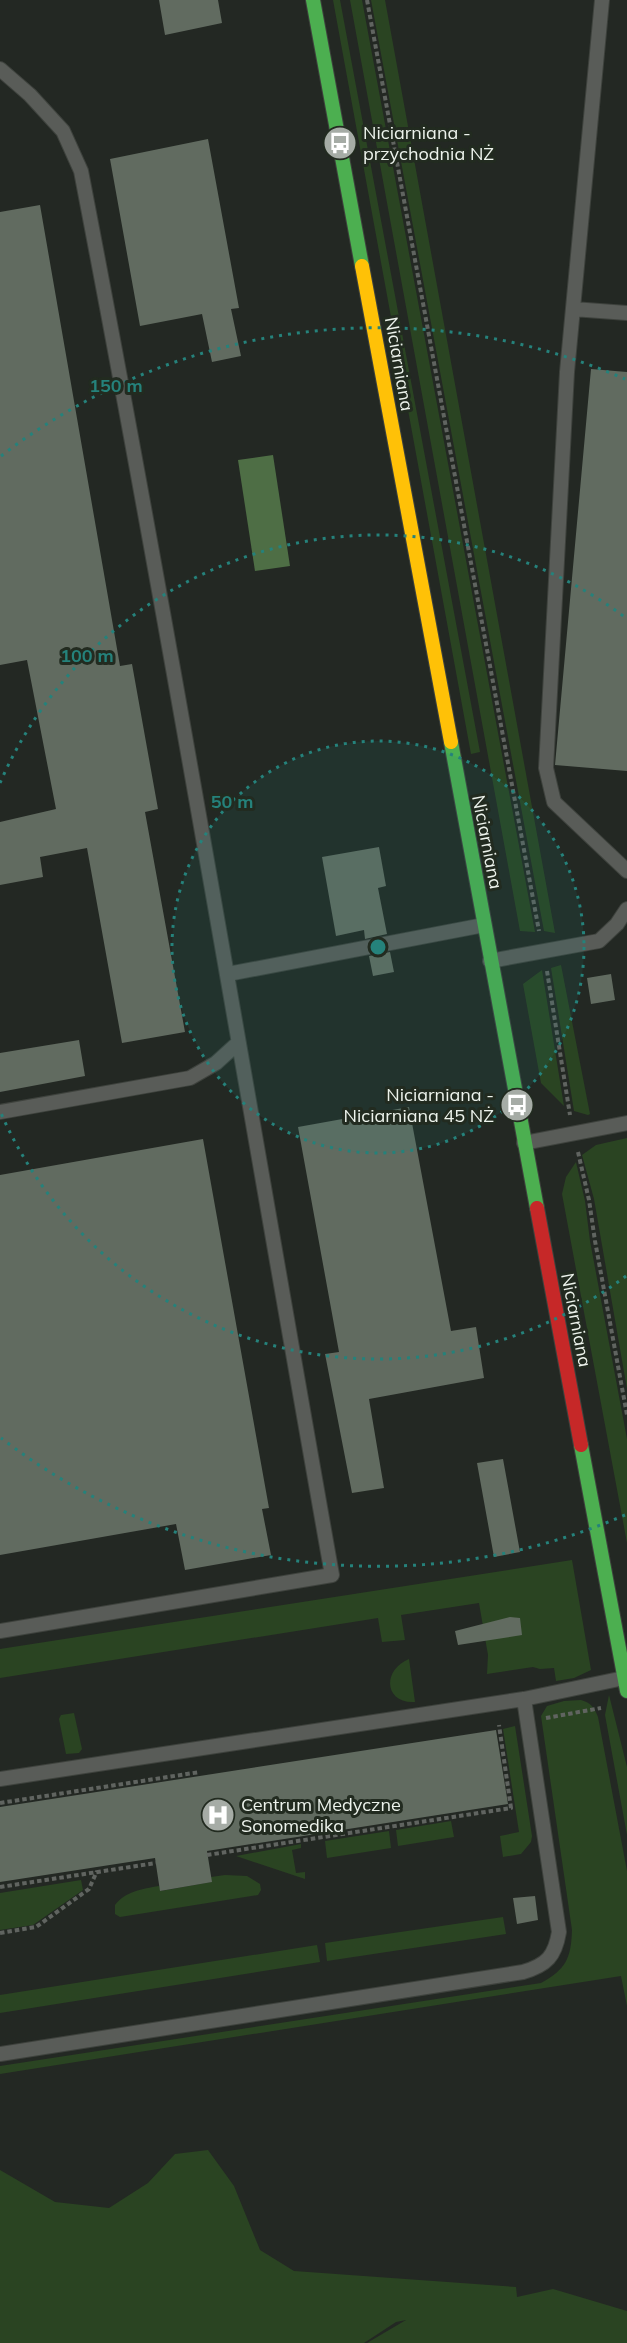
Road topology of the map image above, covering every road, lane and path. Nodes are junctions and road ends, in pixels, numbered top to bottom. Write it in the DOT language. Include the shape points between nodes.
graph roads {
  1 [pos="313,0"];
  2 [pos="366,0"];
  3 [pos="602,0"];
  4 [pos="0,69"];
  5 [pos="573,309"];
  6 [pos="627,314"];
  7 [pos="627,872"];
  8 [pos="626,911"];
  9 [pos="484,925"];
  10 [pos="539,932"];
  11 [pos="490,961"];
  12 [pos="546,969"];
  13 [pos="228,974"];
  14 [pos="238,1043"];
  15 [pos="569,1109"];
  16 [pos="0,1112"];
  17 [pos="627,1122"];
  18 [pos="524,1143"];
  19 [pos="579,1159"];
  20 [pos="627,1415"];
  21 [pos="0,1631"];
  22 [pos="626,1684"];
  23 [pos="524,1699"];
  24 [pos="499,1725"];
  25 [pos="0,1779"];
  26 [pos="207,1855"];
  27 [pos="156,1863"];
  28 [pos="97,1871"];
  29 [pos="0,1887"];
  30 [pos="0,1933"];
  31 [pos="0,2054"];
  1 -- 9 [label="street, Niciarniana"];
  2 -- 10 [label="path"];
  3 -- 5 [label="lane"];
  4 -- 13 [label="lane" via="63,131 81,171"];
  5 -- 6 [label="lane"];
  5 -- 7 [label="lane" via="546,768 554,802"];
  8 -- 11 [label="lane" via="599,941"];
  9 -- 11 [label="street, Niciarniana"];
  9 -- 13 [label="lane"];
  11 -- 18 [label="street, Niciarniana"];
  12 -- 15 [label="path"];
  13 -- 14 [label="lane"];
  14 -- 16 [label="lane" via="216,1063 190,1078"];
  14 -- 21 [label="lane" via="332,1575"];
  17 -- 18 [label="lane"];
  18 -- 22 [label="street, Niciarniana"];
  19 -- 20 [label="path"];
  22 -- 23 [label="lane"];
  23 -- 25 [label="lane"];
  23 -- 31 [label="lane" via="559,1932 557,1946 538,1968"];
  24 -- 26 [label="path" via="511,1808"];
  27 -- 28 [label="path"];
  28 -- 29 [label="path"];
  28 -- 30 [label="path" via="89,1889 36,1927"];
}
